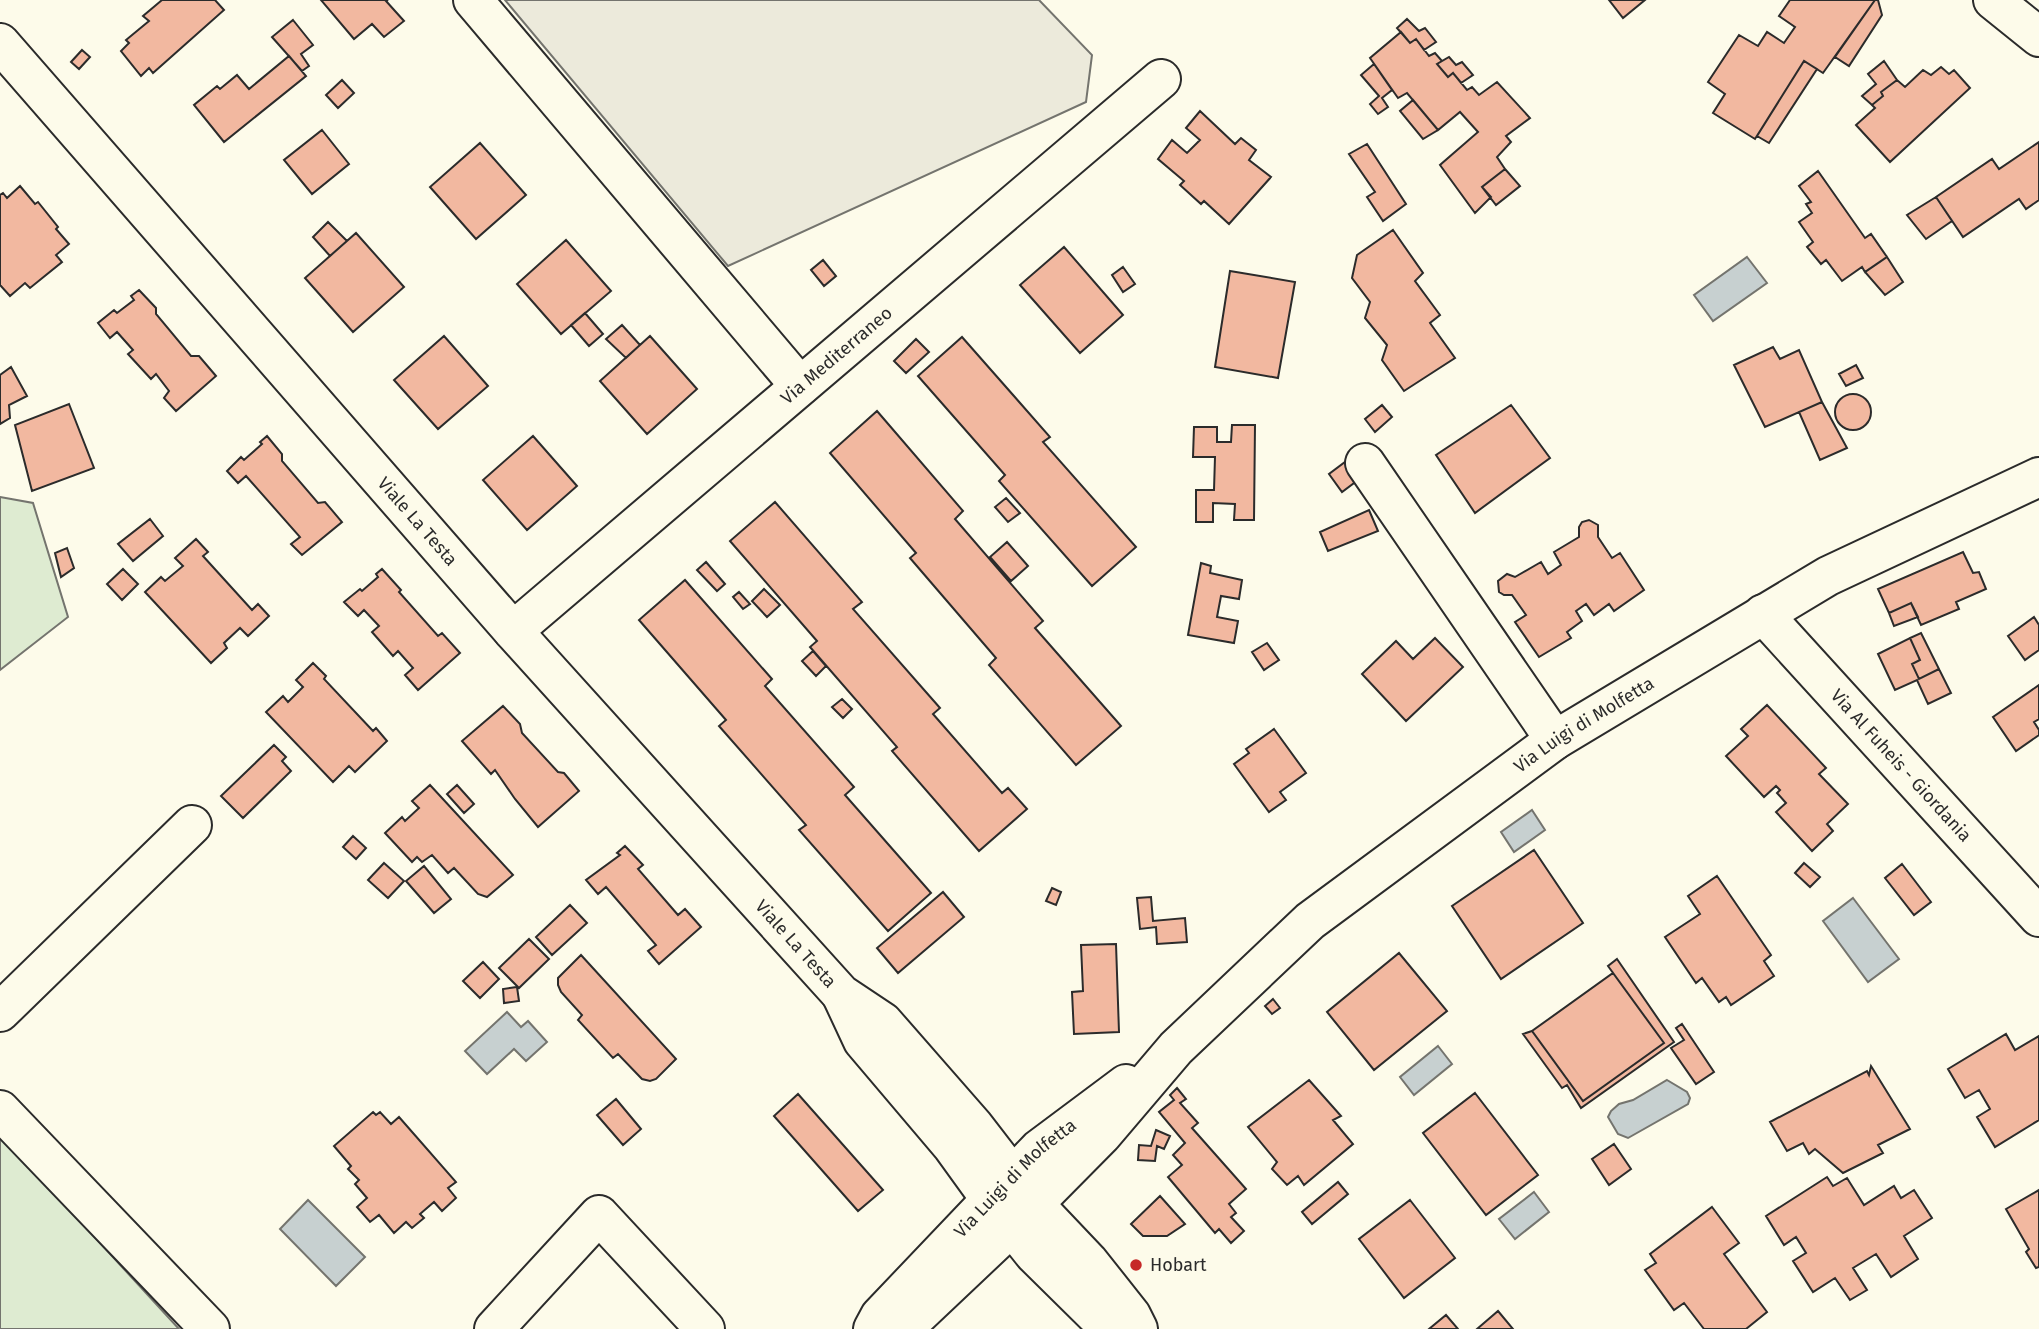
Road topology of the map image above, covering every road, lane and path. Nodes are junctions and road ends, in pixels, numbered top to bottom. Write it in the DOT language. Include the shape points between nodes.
graph roads {
  1 [pos="473,0"];
  2 [pos="1993,0"];
  3 [pos="2039,37"];
  4 [pos="0,43"];
  5 [pos="1161,79"];
  6 [pos="800,386"];
  7 [pos="1365,463"];
  8 [pos="2039,477"];
  9 [pos="1763,614"];
  10 [pos="513,631"];
  11 [pos="1555,740"];
  12 [pos="192,825"];
  13 [pos="2039,917"];
  14 [pos="0,1012"];
  15 [pos="0,1110"];
  16 [pos="1012,1202"];
  17 [pos="209,1329"];
  18 [pos="494,1329"];
  19 [pos="705,1329"];
  20 [pos="873,1329"];
  21 [pos="903,1329"];
  22 [pos="1110,1329"];
  23 [pos="1138,1329"];
  1 -- 6 [label="street"];
  2 -- 3 [label="street"];
  4 -- 10 [label="street, Viale La Testa"];
  5 -- 6 [label="street, Via Mediterraneo"];
  6 -- 10 [label="street, Via Mediterraneo"];
  7 -- 11 [label="street"];
  8 -- 9 [label="street, Via Luigi di Molfetta" via="1828,576"];
  9 -- 11 [label="street, Via Luigi di Molfetta"];
  9 -- 13 [label="street, Via Al Fuheis - Giordania"];
  10 -- 16 [label="street, Viale La Testa" via="841,994 863,1041 952,1146"];
  11 -- 16 [label="street, Via Luigi di Molfetta" via="1310,921 1176,1048 1040,1149"];
  12 -- 14 [label="street"];
  15 -- 17 [label="street"];
  16 -- 20 [label="street, Via Luigi di Molfetta" via="880,1316"];
  16 -- 21 [label="street, Via Luigi di Molfetta"];
  16 -- 22 [label="street, Viale La Testa" via="1034,1254"];
  16 -- 23 [label="street, Viale La Testa" via="1089,1262"];
  18 -- 19 [label="street" via="599,1215"];
}
